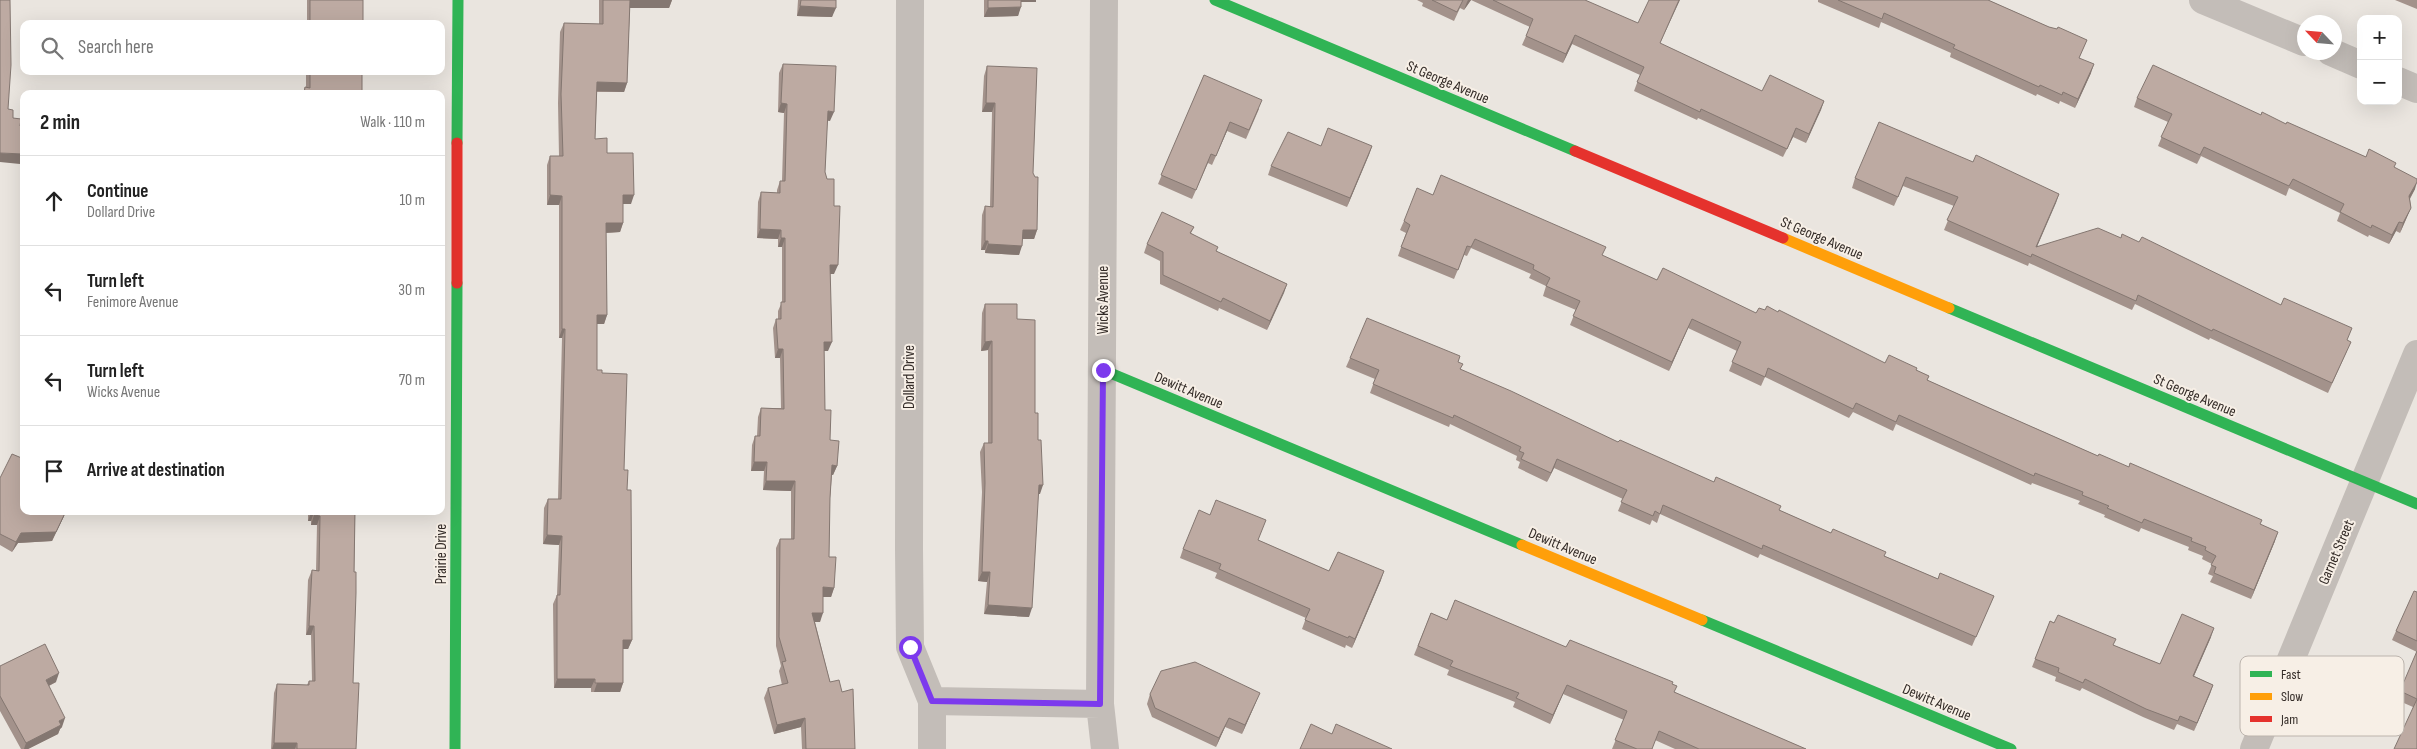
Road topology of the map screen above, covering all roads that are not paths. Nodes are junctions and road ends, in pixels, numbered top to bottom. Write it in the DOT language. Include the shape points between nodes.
graph roads {
  1 [pos="458,0"];
  2 [pos="910,0"];
  3 [pos="1104,0"];
  4 [pos="1215,0"];
  5 [pos="2202,0"];
  6 [pos="2297,39"];
  7 [pos="2342,57"];
  8 [pos="2357,63"];
  9 [pos="2402,83"];
  10 [pos="2417,89"];
  11 [pos="2417,354"];
  12 [pos="1103,370"];
  13 [pos="2365,482"];
  14 [pos="2417,504"];
  15 [pos="2293,656"];
  16 [pos="932,701"];
  17 [pos="1100,704"];
  18 [pos="2259,736"];
  19 [pos="455,749"];
  20 [pos="932,749"];
  21 [pos="1105,749"];
  22 [pos="2011,749"];
  23 [pos="2254,749"];
  1 -- 19 [label="street, Prairie Drive"];
  2 -- 16 [label="street, Dollard Drive" via="910,647"];
  3 -- 12 [label="street, Wicks Avenue"];
  4 -- 13 [label="street, St George Avenue"];
  5 -- 6 [label="street"];
  7 -- 8 [label="street"];
  9 -- 10 [label="street"];
  11 -- 13 [label="street, Garnet Street"];
  12 -- 17 [label="street, Wicks Avenue"];
  12 -- 22 [label="street, Dewitt Avenue"];
  13 -- 14 [label="street, St George Avenue"];
  13 -- 15 [label="street, Garnet Street"];
  16 -- 17 [label="street"];
  16 -- 20 [label="street, Dollard Drive"];
  17 -- 21 [label="street, Wicks Avenue"];
  18 -- 23 [label="street, Garnet Street"];
}
